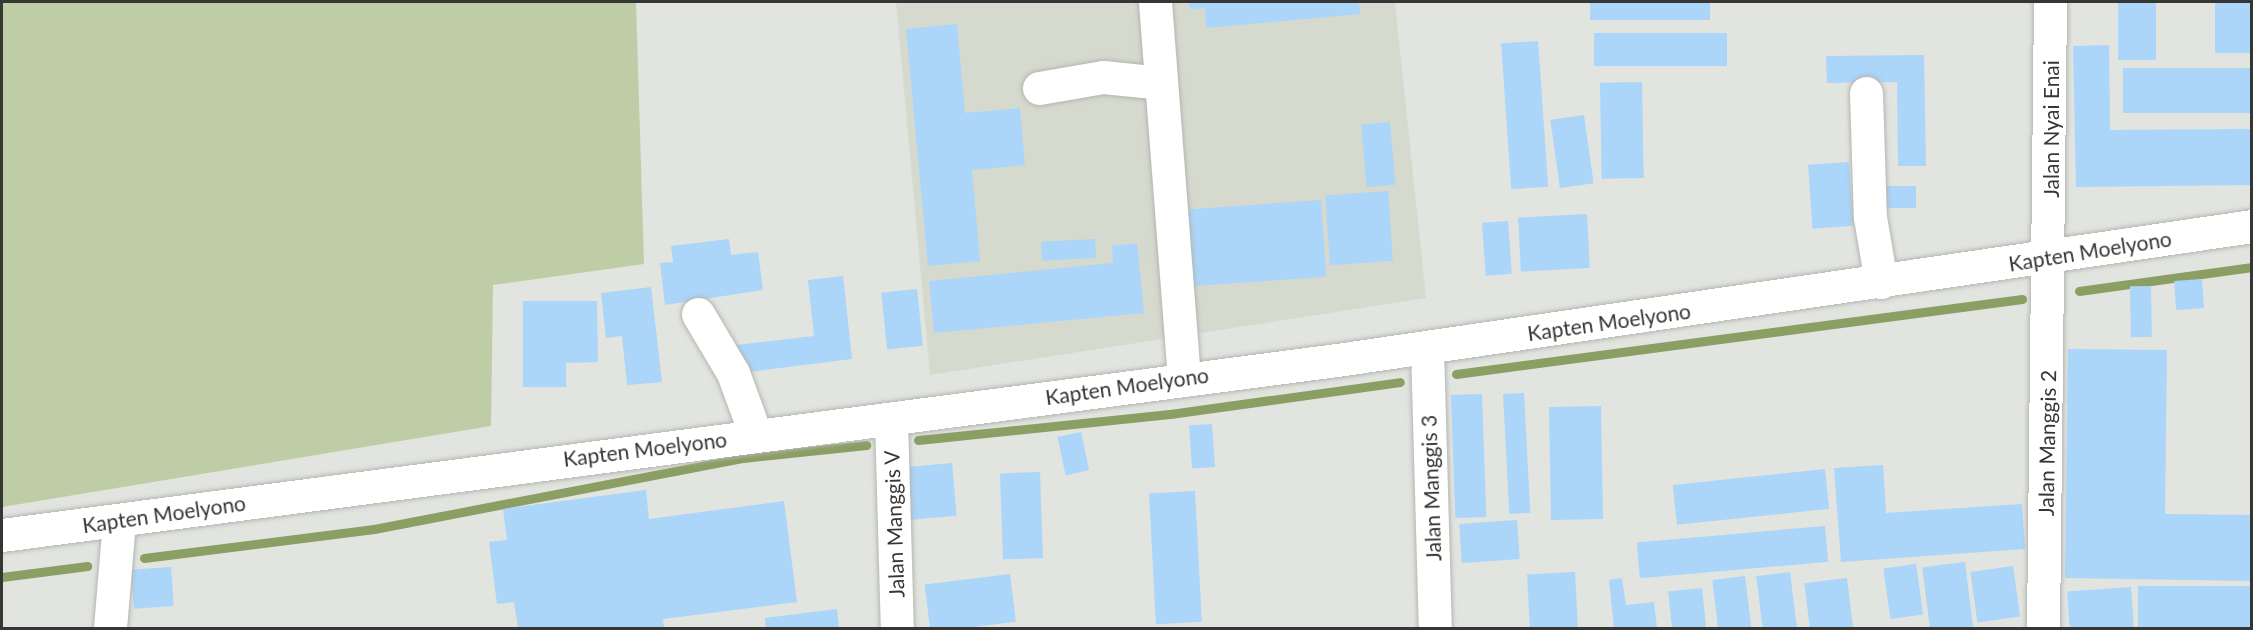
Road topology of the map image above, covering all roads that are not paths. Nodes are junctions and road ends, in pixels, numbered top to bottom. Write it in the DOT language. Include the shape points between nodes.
graph roads {
  1 [pos="1155,2"];
  2 [pos="2050,2"];
  3 [pos="1161,83"];
  4 [pos="1039,88"];
  5 [pos="1866,93"];
  6 [pos="2252,226"];
  7 [pos="2051,257"];
  8 [pos="1881,282"];
  9 [pos="698,314"];
  10 [pos="1427,348"];
  11 [pos="1184,378"];
  12 [pos="891,419"];
  13 [pos="756,436"];
  14 [pos="119,521"];
  15 [pos="2,535"];
  16 [pos="110,628"];
  17 [pos="897,628"];
  18 [pos="1435,628"];
  19 [pos="2043,628"];
  1 -- 3 [label="street"];
  2 -- 7 [label="street, Jalan Nyai Enai"];
  3 -- 4 [label="street" via="1103,77"];
  3 -- 11 [label="street"];
  5 -- 8 [label="street" via="1870,217"];
  6 -- 7 [label="street, Kapten Moelyono"];
  7 -- 8 [label="street, Kapten Moelyono"];
  7 -- 19 [label="street, Jalan Manggis 2"];
  8 -- 10 [label="street, Kapten Moelyono"];
  9 -- 13 [label="street" via="734,374"];
  10 -- 11 [label="street, Kapten Moelyono"];
  10 -- 18 [label="street, Jalan Manggis 3"];
  11 -- 12 [label="street, Kapten Moelyono"];
  12 -- 13 [label="street, Kapten Moelyono"];
  12 -- 17 [label="street, Jalan Manggis V"];
  13 -- 14 [label="street, Kapten Moelyono"];
  14 -- 15 [label="street, Kapten Moelyono"];
  14 -- 16 [label="street"];
}
